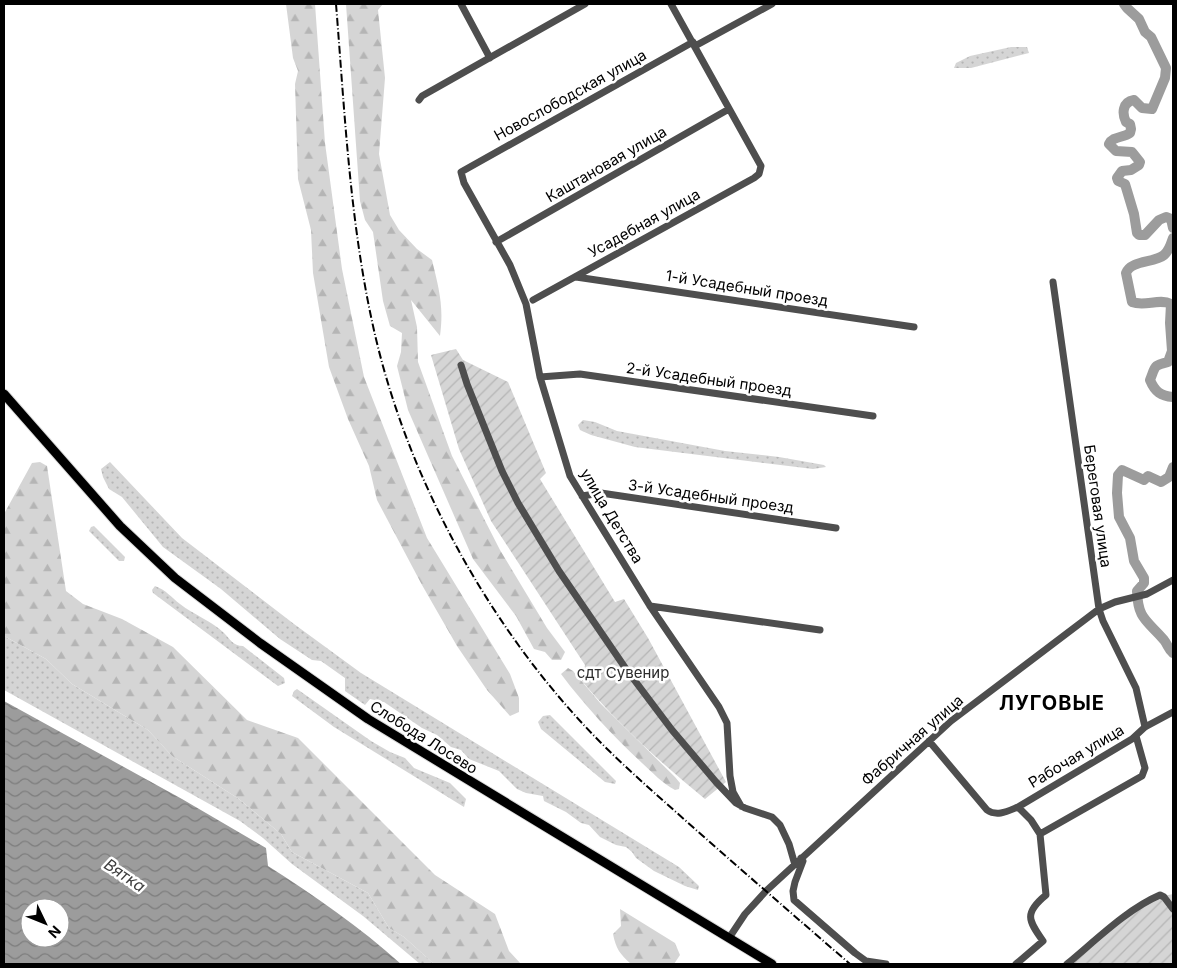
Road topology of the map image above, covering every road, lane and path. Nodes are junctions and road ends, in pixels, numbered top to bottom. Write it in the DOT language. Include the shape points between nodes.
graph roads {
  1 [pos="461,4"];
  2 [pos="584,4"];
  3 [pos="671,4"];
  4 [pos="772,4"];
  5 [pos="694,44"];
  6 [pos="490,58"];
  7 [pos="419,100"];
  8 [pos="729,109"];
  9 [pos="461,172"];
  10 [pos="496,242"];
  11 [pos="575,277"];
  12 [pos="1053,282"];
  13 [pos="534,300"];
  14 [pos="914,327"];
  15 [pos="461,365"];
  16 [pos="540,377"];
  17 [pos="4,394"];
  18 [pos="872,416"];
  19 [pos="582,496"];
  20 [pos="836,528"];
  21 [pos="1173,580"];
  22 [pos="650,606"];
  23 [pos="1099,609"];
  24 [pos="820,630"];
  25 [pos="1173,712"];
  26 [pos="1145,727"];
  27 [pos="1136,736"];
  28 [pos="929,741"];
  29 [pos="741,806"];
  30 [pos="1018,807"];
  31 [pos="1040,834"];
  32 [pos="801,858"];
  33 [pos="795,865"];
  34 [pos="1173,909"];
  35 [pos="729,938"];
  36 [pos="772,964"];
  37 [pos="886,964"];
  38 [pos="1016,964"];
  39 [pos="1067,964"];
  1 -- 6 [label="street"];
  2 -- 6 [label="street"];
  3 -- 5 [label="street"];
  4 -- 5 [label="street, Новослободская улица"];
  5 -- 8 [label="street"];
  5 -- 9 [label="street, Новослободская улица"];
  6 -- 7 [label="street"];
  8 -- 10 [label="street, Каштановая улица"];
  8 -- 11 [label="street, Усадебная улица" via="760,166 759,174"];
  9 -- 10 [label="street, улица Детства"];
  10 -- 16 [label="street, улица Детства" via="510,265 526,304"];
  11 -- 13 [label="street, Усадебная улица"];
  11 -- 14 [label="street, 1-й Усадебный проезд"];
  12 -- 23 [label="street, Береговая улица"];
  15 -- 29 [label="street" via="502,471 559,571 672,730 729,797"];
  16 -- 18 [label="street, 2-й Усадебный проезд" via="580,374"];
  16 -- 19 [label="street, улица Детства" via="570,476"];
  17 -- 35 [label="main road, Слобода Лосево" via="120,526 175,578 260,643 360,713 477,787"];
  19 -- 20 [label="street, 3-й Усадебный проезд" via="601,493"];
  19 -- 22 [label="street, улица Детства"];
  21 -- 23 [label="street, Фабричная улица" via="1138,597"];
  22 -- 24 [label="street"];
  22 -- 29 [label="street, улица Детства" via="727,723 730,776 733,792"];
  23 -- 26 [label="street, Береговая улица" via="1136,688"];
  23 -- 28 [label="street, Фабричная улица"];
  25 -- 26 [label="street, Рабочая улица"];
  26 -- 27 [label="street, Рабочая улица"];
  27 -- 30 [label="street, Рабочая улица"];
  27 -- 31 [label="street" via="1145,768 1142,776"];
  28 -- 30 [label="street, Рабочая улица" via="992,814"];
  28 -- 32 [label="street, Фабричная улица"];
  29 -- 33 [label="street" via="772,817 780,825"];
  30 -- 31 [label="street"];
  31 -- 38 [label="street" via="1046,895 1035,905 1029,917 1043,941"];
  32 -- 33 [label="street, Фабричная улица"];
  32 -- 37 [label="street" via="794,900 866,961"];
  33 -- 35 [label="street, Фабричная улица" via="745,914"];
  34 -- 39 [label="street" via="1160,895 1150,899"];
  35 -- 36 [label="main road, Слобода Лосево"];
}
